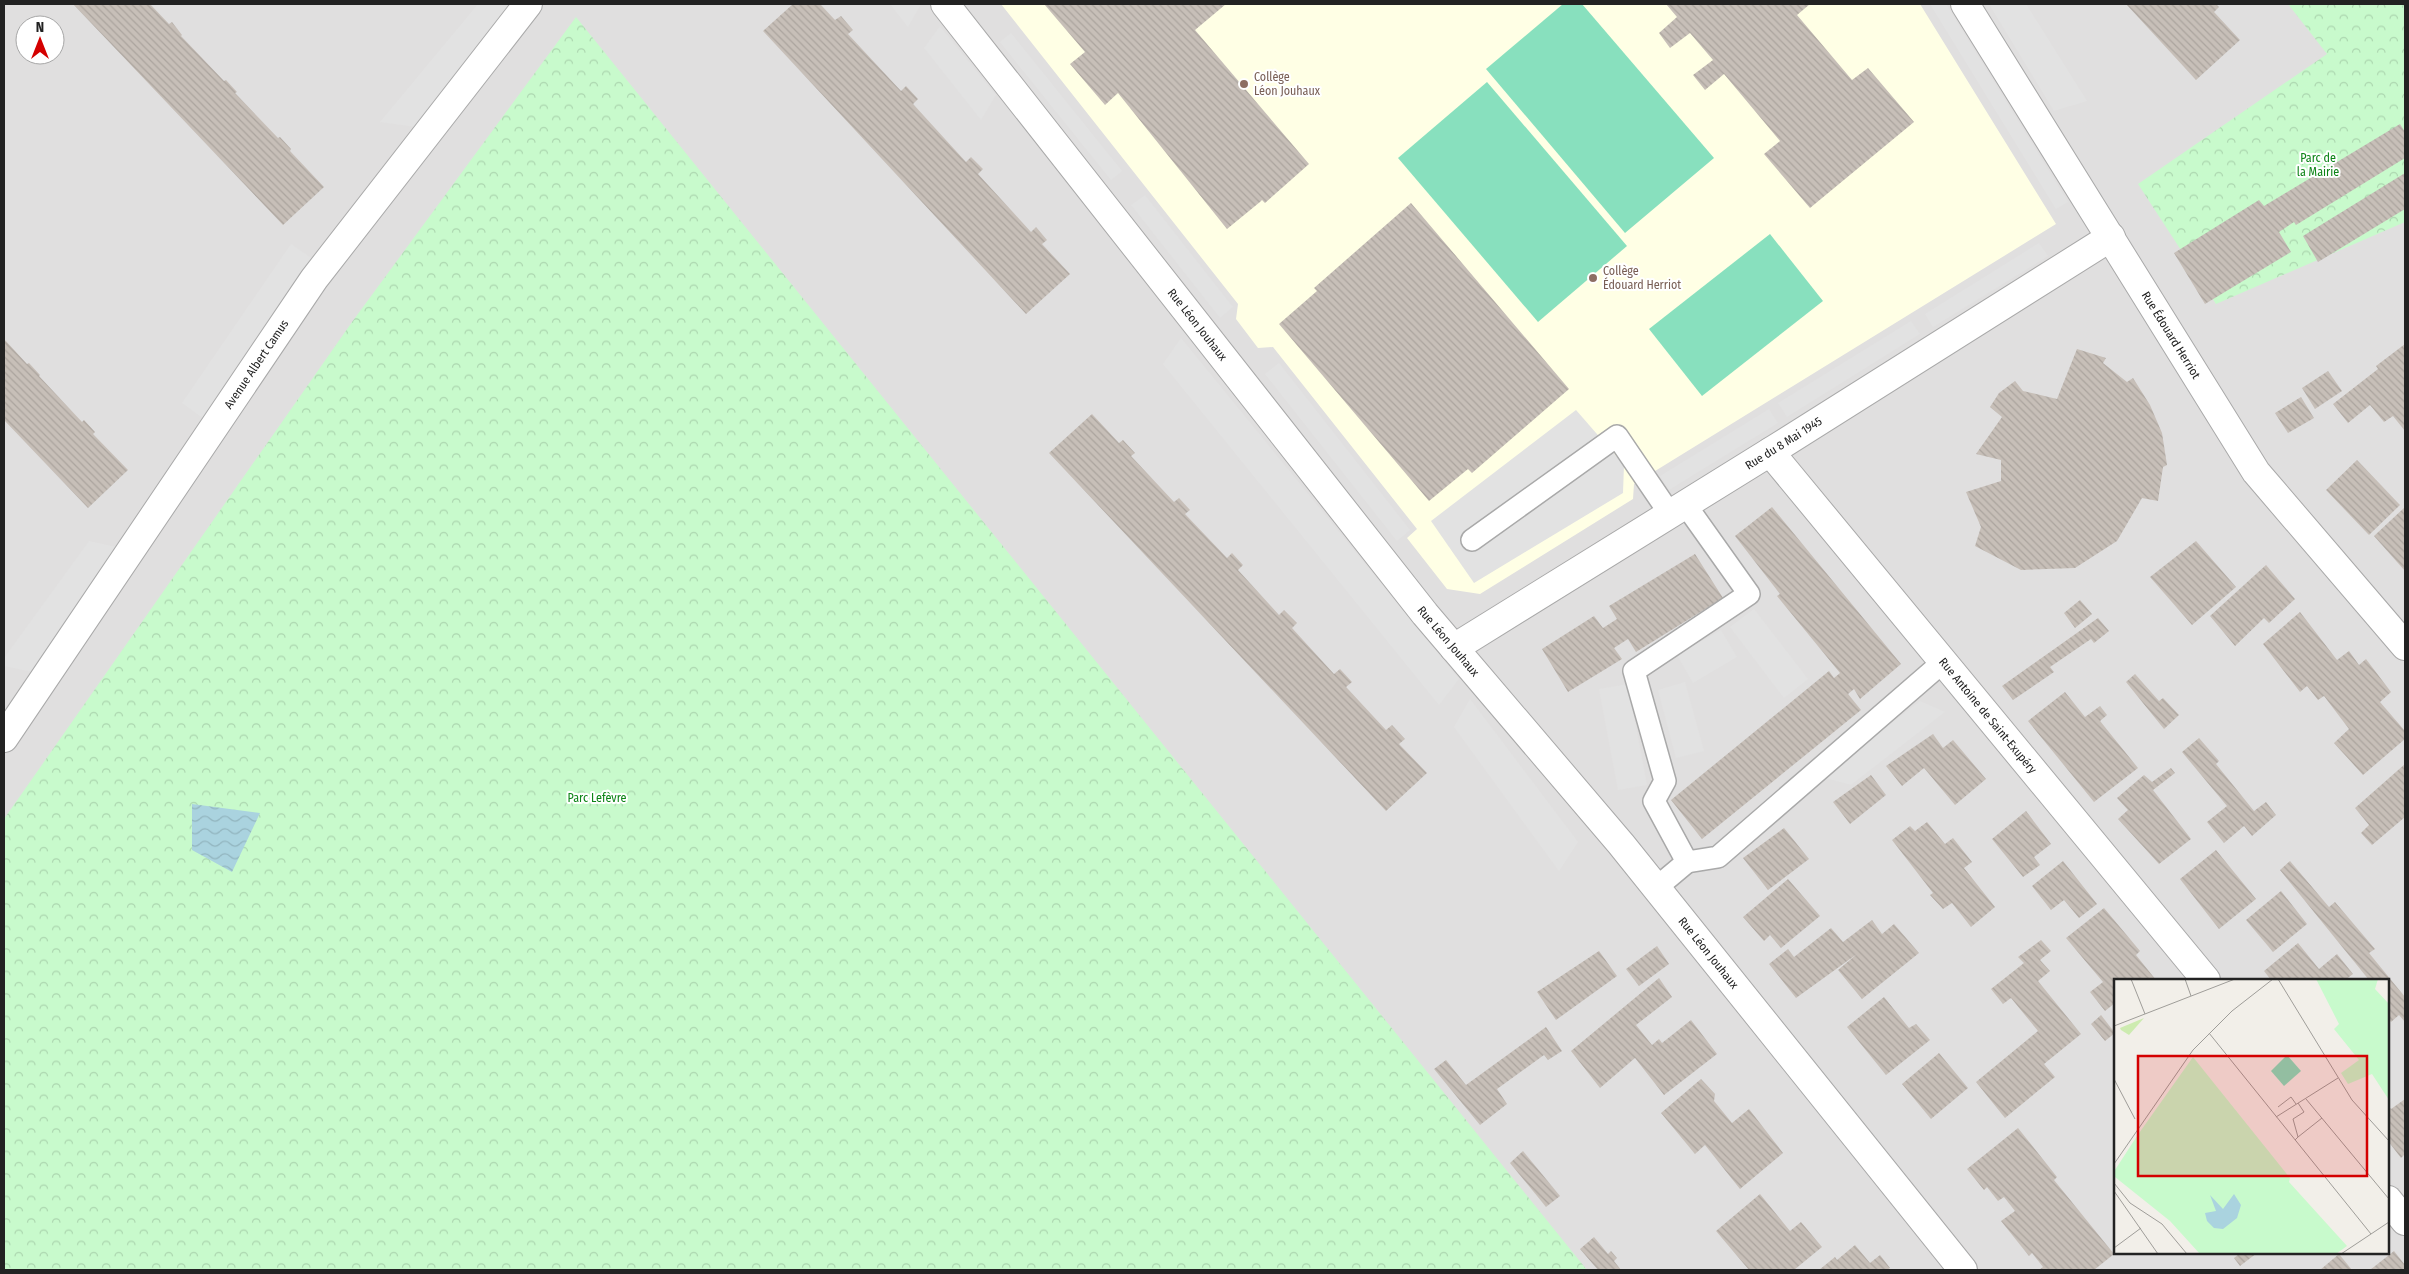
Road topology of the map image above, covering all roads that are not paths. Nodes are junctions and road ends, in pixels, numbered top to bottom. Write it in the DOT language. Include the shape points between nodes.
graph roads {
  1 [pos="528,4"];
  2 [pos="945,4"];
  3 [pos="1965,4"];
  4 [pos="2111,237"];
  5 [pos="1770,452"];
  6 [pos="1677,509"];
  7 [pos="1472,540"];
  8 [pos="2405,646"];
  9 [pos="1454,648"];
  10 [pos="1943,662"];
  11 [pos="4,738"];
  12 [pos="1687,862"];
  13 [pos="1656,888"];
  14 [pos="2205,979"];
  15 [pos="2389,1201"];
  16 [pos="2405,1221"];
  17 [pos="1963,1270"];
  1 -- 11 [label="street, Avenue Albert Camus" via="314,279"];
  2 -- 9 [label="street, Rue Léon Jouhaux"];
  3 -- 4 [label="street, Rue Édouard Herriot"];
  4 -- 5 [label="street, Rue du 8 Mai 1945"];
  4 -- 8 [label="street, Rue Édouard Herriot" via="2256,472"];
  5 -- 6 [label="street, Rue du 8 Mai 1945"];
  5 -- 10 [label="street, Rue Antoine de Saint-Exupéry"];
  6 -- 7 [label="lane" via="1617,436"];
  6 -- 9 [label="street, Rue du 8 Mai 1945"];
  6 -- 12 [label="lane" via="1749,594 1634,671 1665,780 1654,801"];
  9 -- 13 [label="street, Rue Léon Jouhaux"];
  10 -- 12 [label="lane" via="1718,857"];
  10 -- 14 [label="street, Rue Antoine de Saint-Exupéry"];
  12 -- 13 [label="lane"];
  13 -- 17 [label="street, Rue Léon Jouhaux"];
  15 -- 16 [label="street"];
}
